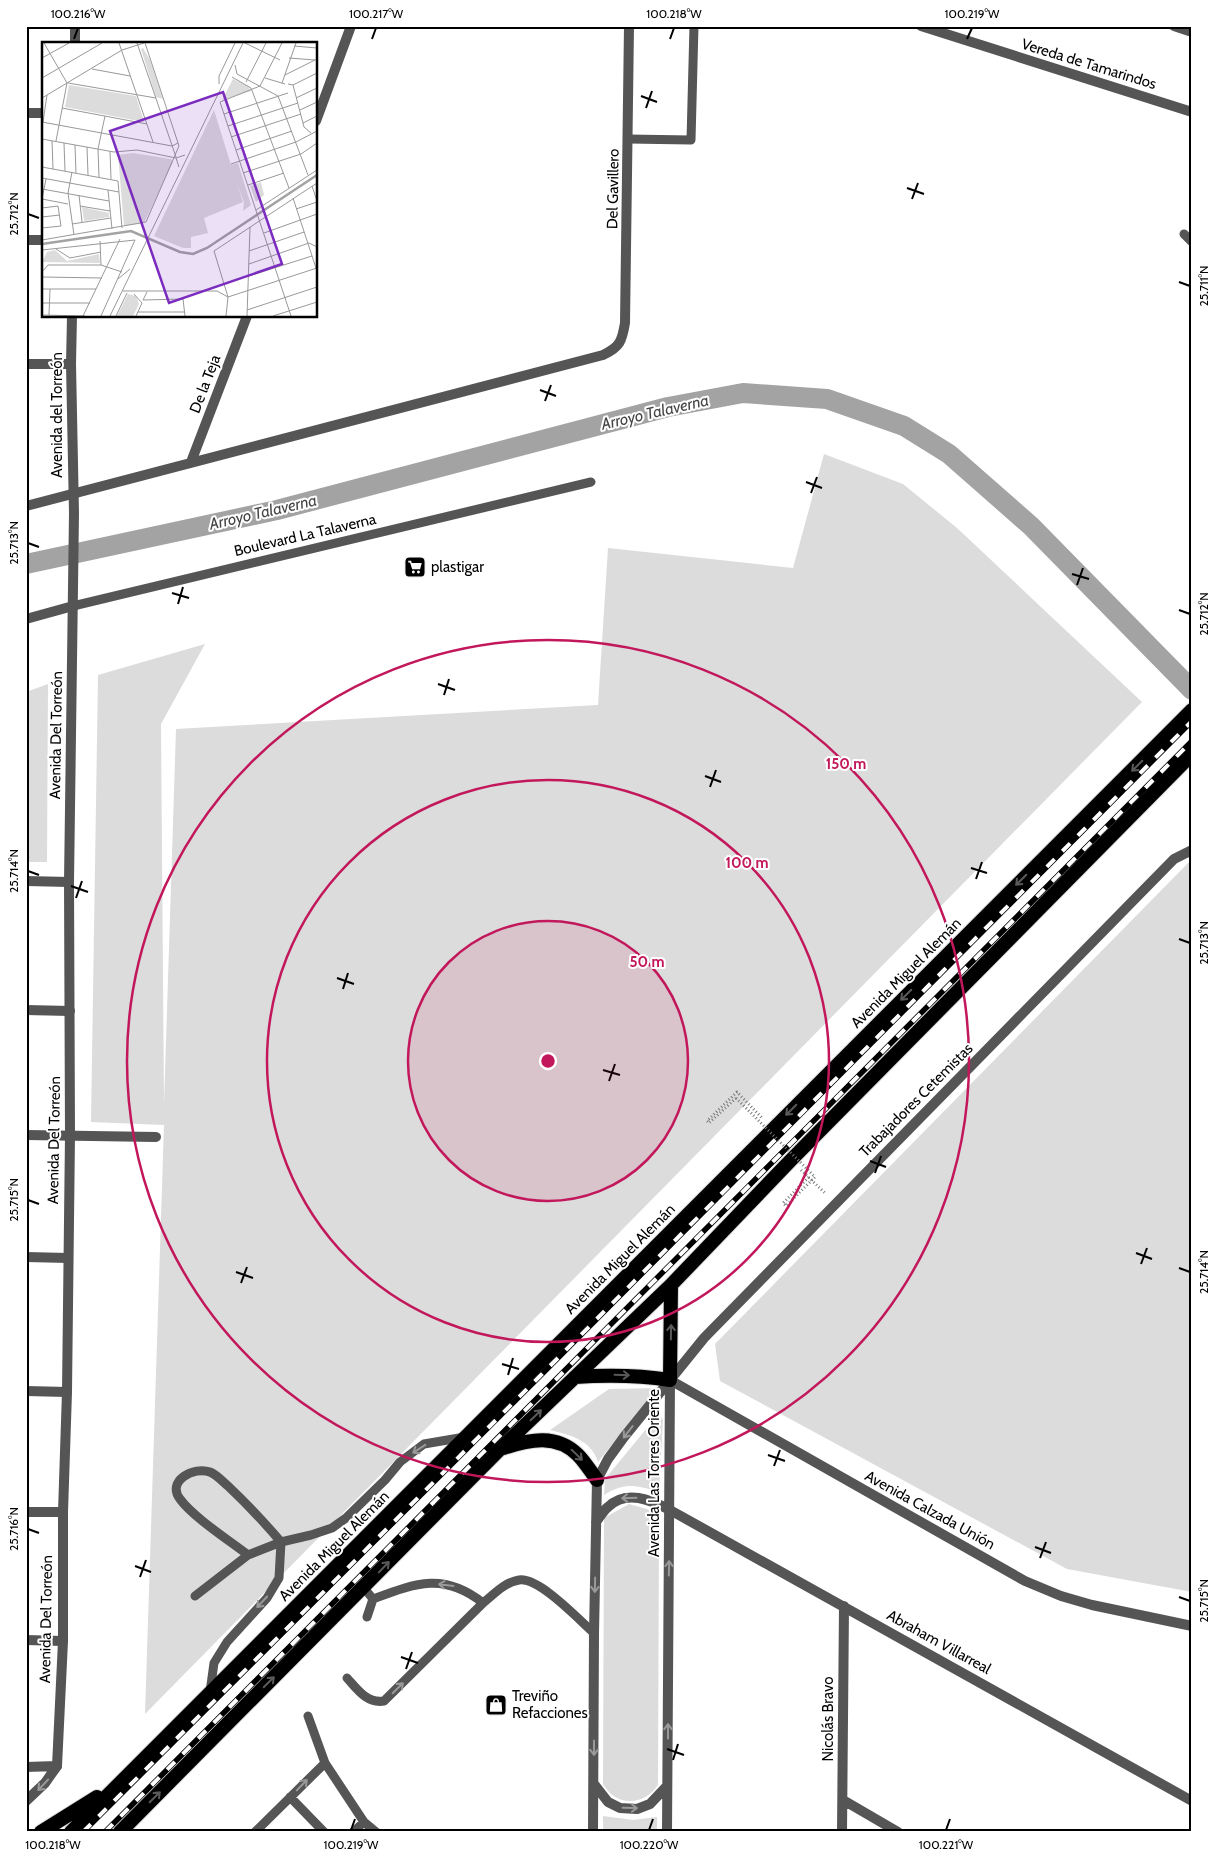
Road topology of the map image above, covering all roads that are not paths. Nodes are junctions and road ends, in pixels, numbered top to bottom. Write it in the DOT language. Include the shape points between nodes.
graph roads {
  1 [pos="75,26"];
  2 [pos="351,26"];
  3 [pos="629,26"];
  4 [pos="694,26"];
  5 [pos="921,26"];
  6 [pos="1174,26"];
  7 [pos="1192,32"];
  8 [pos="75,42"];
  9 [pos="1192,112"];
  10 [pos="26,113"];
  11 [pos="42,113"];
  12 [pos="318,114"];
  13 [pos="628,140"];
  14 [pos="1184,234"];
  15 [pos="26,240"];
  16 [pos="42,240"];
  17 [pos="1192,242"];
  18 [pos="72,318"];
  19 [pos="246,318"];
  20 [pos="26,364"];
  21 [pos="71,364"];
  22 [pos="191,462"];
  23 [pos="591,482"];
  24 [pos="72,493"];
  25 [pos="26,506"];
  26 [pos="74,513"];
  27 [pos="73,606"];
  28 [pos="26,619"];
  29 [pos="1192,710"];
  30 [pos="1192,754"];
  31 [pos="1192,850"];
  32 [pos="26,881"];
  33 [pos="68,882"];
  34 [pos="26,1010"];
  35 [pos="70,1011"];
  36 [pos="26,1135"];
  37 [pos="70,1135"];
  38 [pos="156,1137"];
  39 [pos="26,1257"];
  40 [pos="68,1258"];
  41 [pos="671,1285"];
  42 [pos="575,1377"];
  43 [pos="670,1380"];
  44 [pos="26,1391"];
  45 [pos="67,1392"];
  46 [pos="466,1437"];
  47 [pos="499,1450"];
  48 [pos="597,1480"];
  49 [pos="670,1510"];
  50 [pos="26,1512"];
  51 [pos="62,1512"];
  52 [pos="596,1522"];
  53 [pos="281,1542"];
  54 [pos="248,1555"];
  55 [pos="364,1588"];
  56 [pos="194,1596"];
  57 [pos="373,1599"];
  58 [pos="483,1603"];
  59 [pos="844,1606"];
  60 [pos="368,1617"];
  61 [pos="1192,1626"];
  62 [pos="594,1633"];
  63 [pos="26,1640"];
  64 [pos="63,1641"];
  65 [pos="347,1678"];
  66 [pos="210,1693"];
  67 [pos="308,1716"];
  68 [pos="325,1763"];
  69 [pos="57,1766"];
  70 [pos="26,1767"];
  71 [pos="117,1784"];
  72 [pos="594,1784"];
  73 [pos="667,1786"];
  74 [pos="290,1797"];
  75 [pos="843,1800"];
  76 [pos="26,1801"];
  77 [pos="1192,1801"];
  78 [pos="364,1822"];
  79 [pos="41,1832"];
  80 [pos="70,1832"];
  81 [pos="120,1832"];
  82 [pos="255,1832"];
  83 [pos="324,1832"];
  84 [pos="353,1832"];
  85 [pos="376,1832"];
  86 [pos="593,1832"];
  87 [pos="667,1832"];
  88 [pos="842,1832"];
  89 [pos="898,1832"];
  1 -- 8 [label="street"];
  2 -- 12 [label="street"];
  3 -- 13 [label="street, Del Gavillero"];
  4 -- 13 [label="lane" via="690,140"];
  5 -- 9 [label="street, Vereda de Tamarindos"];
  6 -- 7 [label="street"];
  10 -- 11 [label="street"];
  13 -- 22 [label="street, Del Gavillero" via="625,323 615,350"];
  14 -- 17 [label="lane"];
  15 -- 16 [label="street"];
  18 -- 21 [label="street, Avenida del Torreón"];
  19 -- 22 [label="street, De la Teja"];
  20 -- 21 [label="street"];
  21 -- 24 [label="street, Avenida del Torreón"];
  22 -- 24 [label="street"];
  23 -- 27 [label="lane, Boulevard La Talaverna"];
  24 -- 25 [label="street"];
  24 -- 26 [label="street, Avenida del Torreón"];
  26 -- 27 [label="street, Avenida Del Torreón"];
  27 -- 28 [label="street, Boulevard La Talaverna"];
  27 -- 33 [label="street, Avenida Del Torreón"];
  29 -- 46 [label="highway, Avenida Miguel Alemán, one-way"];
  30 -- 41 [label="highway"];
  31 -- 43 [label="street, Trabajadores Cetemistas" via="1174,859 835,1203 704,1338"];
  32 -- 33 [label="street"];
  33 -- 35 [label="street, Avenida Del Torreón"];
  34 -- 35 [label="street"];
  35 -- 37 [label="street, Avenida Del Torreón"];
  36 -- 37 [label="street"];
  37 -- 38 [label="street"];
  37 -- 40 [label="street, Avenida Del Torreón"];
  39 -- 40 [label="street"];
  40 -- 45 [label="street, Avenida Del Torreón"];
  41 -- 42 [label="highway"];
  43 -- 41 [label="highway, one-way"];
  42 -- 43 [label="highway, one-way" via="615,1375"];
  47 -- 42 [label="highway, one-way"];
  43 -- 48 [label="street, Avenida Las Torres Oriente, one-way" via="624,1437"];
  43 -- 49 [label="street, Avenida Las Torres Oriente"];
  43 -- 61 [label="street, Avenida Calzada Unión" via="1026,1581 1092,1605"];
  44 -- 45 [label="street"];
  45 -- 51 [label="street, Avenida Del Torreón"];
  46 -- 53 [label="lane, one-way" via="424,1444 400,1462 346,1518 332,1528"];
  46 -- 66 [label="highway, Avenida Miguel Alemán"];
  47 -- 48 [label="highway, one-way" via="539,1439 556,1442 578,1455"];
  55 -- 47 [label="highway, one-way"];
  48 -- 52 [label="street, Avenida Las Torres Oriente"];
  49 -- 52 [label="street, Abraham Villarreal, one-way" via="651,1500 620,1499 609,1506"];
  49 -- 59 [label="street, Abraham Villarreal"];
  73 -- 49 [label="street, Avenida Las Torres Oriente, one-way"];
  50 -- 51 [label="street"];
  51 -- 64 [label="street, Avenida Del Torreón"];
  52 -- 62 [label="street, Avenida Las Torres Oriente, one-way"];
  53 -- 54 [label="lane"];
  53 -- 54 [label="lane" via="259,1516 215,1475 203,1470 186,1474 177,1488 180,1500"];
  53 -- 66 [label="lane, one-way" via="278,1578 267,1598 227,1642 214,1663"];
  54 -- 56 [label="lane"];
  55 -- 57 [label="lane"];
  81 -- 55 [label="highway, one-way"];
  58 -- 57 [label="lane, one-way" via="464,1590 444,1584 407,1587"];
  57 -- 60 [label="lane"];
  58 -- 62 [label="lane" via="510,1583 532,1581"];
  65 -- 58 [label="lane, one-way" via="367,1699 384,1701"];
  59 -- 75 [label="street, Nicolás Bravo"];
  59 -- 77 [label="street, Abraham Villarreal"];
  62 -- 72 [label="street, Avenida Las Torres Oriente, one-way"];
  63 -- 64 [label="street"];
  64 -- 69 [label="street, Avenida Del Torreón"];
  66 -- 71 [label="highway, Avenida Miguel Alemán"];
  67 -- 68 [label="lane"];
  74 -- 68 [label="lane, one-way"];
  68 -- 78 [label="lane"];
  69 -- 70 [label="street"];
  69 -- 76 [label="street, one-way" via="46,1783"];
  71 -- 79 [label="highway"];
  71 -- 80 [label="highway, Avenida Miguel Alemán"];
  72 -- 73 [label="street, one-way" via="608,1802 620,1808 637,1809 650,1804"];
  72 -- 86 [label="street, Avenida Las Torres Oriente"];
  73 -- 87 [label="street, Avenida Las Torres Oriente"];
  74 -- 82 [label="lane"];
  74 -- 83 [label="lane"];
  75 -- 88 [label="street, Nicolás Bravo"];
  75 -- 89 [label="street"];
  78 -- 84 [label="lane"];
  78 -- 85 [label="lane"];
}
